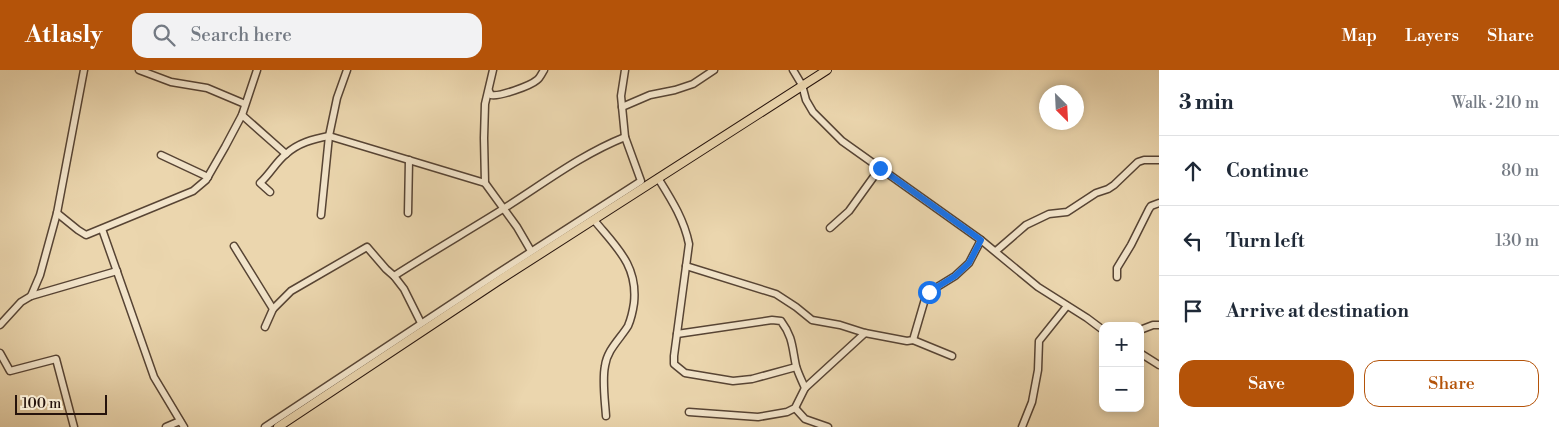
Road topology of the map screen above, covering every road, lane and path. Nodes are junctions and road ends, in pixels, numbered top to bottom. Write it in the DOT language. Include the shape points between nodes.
graph roads {
  1 [pos="84,70"];
  2 [pos="139,70"];
  3 [pos="257,70"];
  4 [pos="347,70"];
  5 [pos="493,70"];
  6 [pos="544,70"];
  7 [pos="625,70"];
  8 [pos="714,70"];
  9 [pos="793,70"];
  10 [pos="826,70"];
  11 [pos="802,85"];
  12 [pos="488,91"];
  13 [pos="245,104"];
  14 [pos="622,106"];
  15 [pos="242,114"];
  16 [pos="329,136"];
  17 [pos="625,137"];
  18 [pos="286,154"];
  19 [pos="161,155"];
  20 [pos="409,160"];
  21 [pos="1159,160"];
  22 [pos="880,168"];
  23 [pos="208,177"];
  24 [pos="658,178"];
  25 [pos="485,182"];
  26 [pos="270,192"];
  27 [pos="1159,203"];
  28 [pos="504,209"];
  29 [pos="57,213"];
  30 [pos="408,213"];
  31 [pos="321,215"];
  32 [pos="594,220"];
  33 [pos="830,228"];
  34 [pos="102,229"];
  35 [pos="981,240"];
  36 [pos="234,246"];
  37 [pos="531,251"];
  38 [pos="996,251"];
  39 [pos="686,266"];
  40 [pos="117,271"];
  41 [pos="394,276"];
  42 [pos="1118,277"];
  43 [pos="30,296"];
  44 [pos="1067,306"];
  45 [pos="274,308"];
  46 [pos="420,323"];
  47 [pos="0,325"];
  48 [pos="1159,325"];
  49 [pos="265,327"];
  50 [pos="1099,327"];
  51 [pos="1144,328"];
  52 [pos="865,333"];
  53 [pos="677,334"];
  54 [pos="913,340"];
  55 [pos="0,353"];
  56 [pos="952,356"];
  57 [pos="1144,356"];
  58 [pos="1159,365"];
  59 [pos="796,367"];
  60 [pos="804,388"];
  61 [pos="795,408"];
  62 [pos="689,412"];
  63 [pos="606,416"];
  64 [pos="182,424"];
  65 [pos="74,427"];
  66 [pos="166,427"];
  67 [pos="265,427"];
  68 [pos="278,427"];
  69 [pos="828,427"];
  70 [pos="1022,427"];
  1 -- 29 [label="street"];
  2 -- 13 [label="street" via="171,82 207,88"];
  3 -- 13 [label="street"];
  4 -- 16 [label="street"];
  5 -- 12 [label="street"];
  6 -- 12 [label="street" via="539,80 526,86 496,96"];
  7 -- 14 [label="street"];
  8 -- 14 [label="street" via="693,84"];
  9 -- 11 [label="street"];
  10 -- 11 [label="main road"];
  11 -- 22 [label="street" via="806,100 822,122"];
  11 -- 24 [label="main road"];
  12 -- 25 [label="street" via="485,104"];
  13 -- 15 [label="street"];
  14 -- 17 [label="street"];
  15 -- 18 [label="street"];
  15 -- 23 [label="street"];
  16 -- 18 [label="street" via="307,140"];
  16 -- 20 [label="street"];
  16 -- 31 [label="street"];
  17 -- 28 [label="street" via="570,164"];
  17 -- 37 [label="street" via="641,180"];
  18 -- 26 [label="street" via="260,183"];
  19 -- 23 [label="street"];
  20 -- 25 [label="street"];
  20 -- 30 [label="street"];
  21 -- 38 [label="street" via="1138,162 1108,189 1067,212 1049,214 1026,225"];
  22 -- 33 [label="street" via="849,211"];
  22 -- 35 [label="street"];
  23 -- 34 [label="street" via="193,191"];
  24 -- 32 [label="main road"];
  24 -- 39 [label="street" via="686,228 689,244"];
  25 -- 28 [label="street"];
  27 -- 42 [label="street" via="1149,209 1117,268"];
  28 -- 37 [label="street"];
  28 -- 41 [label="street"];
  29 -- 34 [label="street" via="86,235"];
  29 -- 43 [label="street" via="40,275"];
  32 -- 63 [label="street" via="620,250 632,273 635,291 628,324 605,366"];
  32 -- 68 [label="main road"];
  34 -- 40 [label="street"];
  35 -- 38 [label="street"];
  35 -- 54 [label="street" via="969,263 924,299"];
  36 -- 45 [label="street"];
  37 -- 46 [label="street"];
  38 -- 44 [label="street" via="1038,287"];
  39 -- 52 [label="street" via="776,294 812,320"];
  39 -- 53 [label="street"];
  40 -- 43 [label="street"];
  40 -- 64 [label="street" via="154,377"];
  41 -- 45 [label="street" via="367,247 291,291"];
  41 -- 46 [label="street"];
  43 -- 47 [label="street"];
  44 -- 50 [label="street"];
  44 -- 70 [label="street" via="1039,341 1032,402"];
  45 -- 49 [label="street"];
  46 -- 67 [label="street"];
  48 -- 51 [label="street"];
  52 -- 54 [label="street"];
  52 -- 60 [label="street"];
  53 -- 59 [label="street" via="781,321 792,340"];
  53 -- 59 [label="street" via="674,364 685,372 734,381"];
  54 -- 56 [label="street"];
  55 -- 65 [label="street" via="10,371 56,359"];
  57 -- 58 [label="street"];
  59 -- 60 [label="street"];
  60 -- 61 [label="street"];
  61 -- 62 [label="street" via="758,417"];
  61 -- 69 [label="street" via="805,419"];
  64 -- 66 [label="street"];
}
